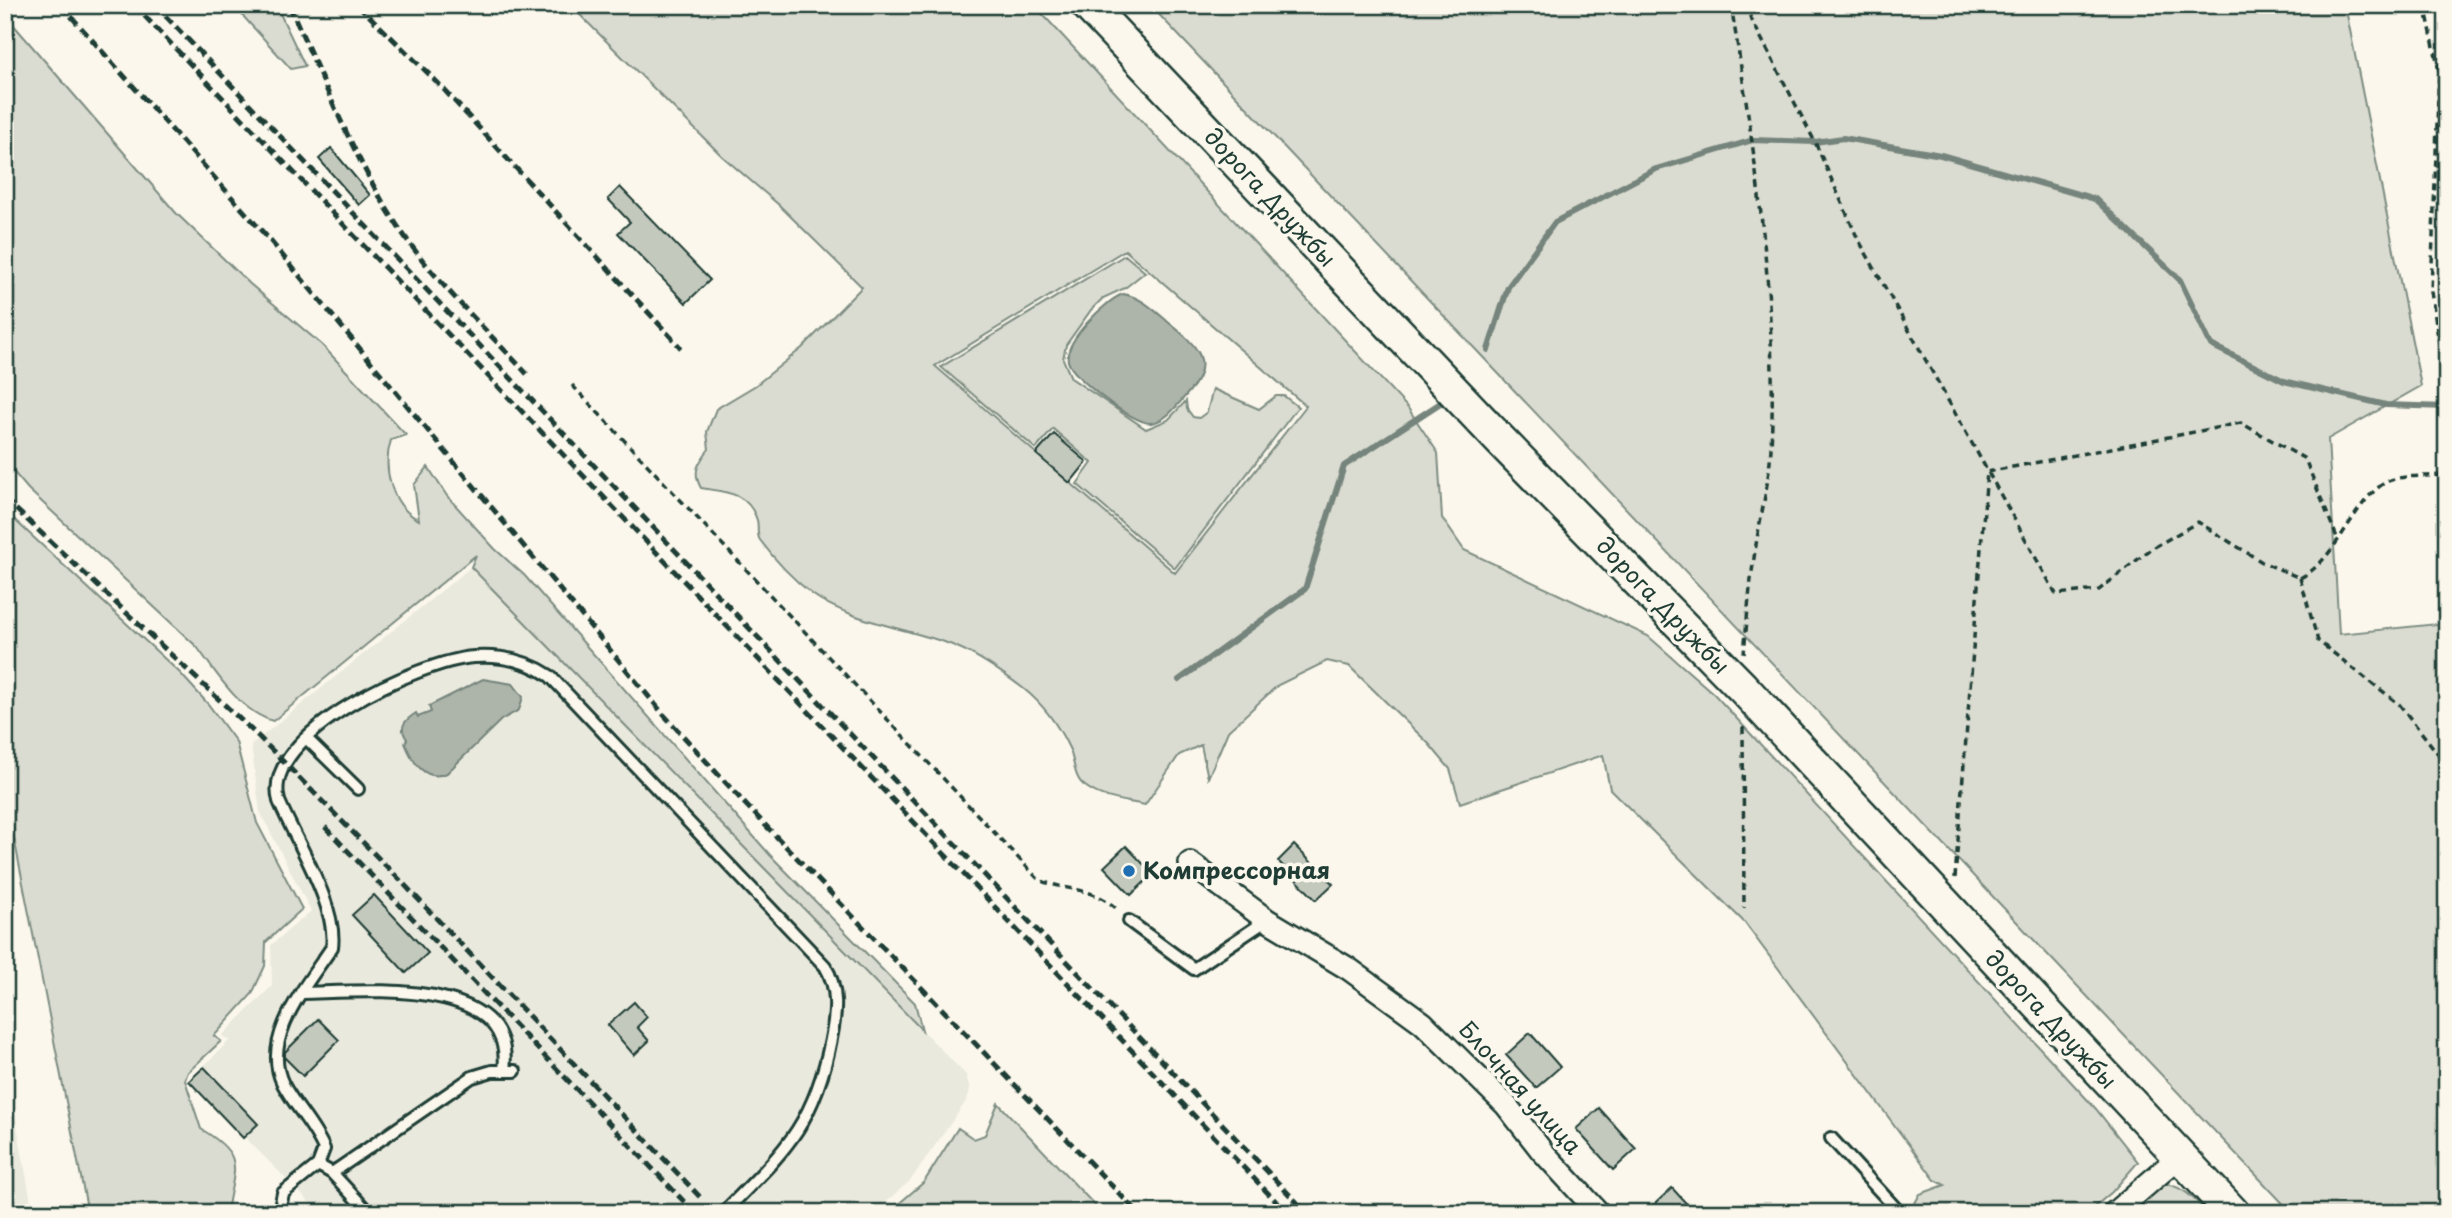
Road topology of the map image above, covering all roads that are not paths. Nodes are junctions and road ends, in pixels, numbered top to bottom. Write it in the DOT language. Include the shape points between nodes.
graph roads {
  1 [pos="1088,5"];
  2 [pos="306,738"];
  3 [pos="358,789"];
  4 [pos="1190,863"];
  5 [pos="1267,920"];
  6 [pos="1129,921"];
  7 [pos="303,993"];
  8 [pos="1831,1138"];
  9 [pos="2179,1157"];
  10 [pos="318,1165"];
  11 [pos="332,1173"];
  12 [pos="279,1213"];
  13 [pos="369,1213"];
  14 [pos="723,1213"];
  15 [pos="1599,1213"];
  16 [pos="1899,1213"];
  17 [pos="2114,1213"];
  18 [pos="2233,1213"];
  1 -- 9 [label="main road, дорога Дружбы" via="1500,440 1743,688"];
  2 -- 3 [label="lane"];
  2 -- 7 [label="lane" via="278,771 275,790 332,927 332,947"];
  2 -- 14 [label="lane" via="347,707 436,666 500,656 527,663 561,687 825,966 835,991 834,1016 826,1071 816,1099 792,1140"];
  4 -- 5 [label="street, Блочная улица"];
  5 -- 6 [label="lane" via="1194,969"];
  5 -- 15 [label="street, Блочная улица" via="1349,969 1423,1023 1506,1105"];
  7 -- 10 [label="lane" via="279,1034 276,1061 288,1093 324,1149"];
  7 -- 11 [label="lane" via="420,992 450,1000 490,1021 505,1044 509,1071 472,1077"];
  8 -- 16 [label="lane"];
  9 -- 17 [label="street"];
  9 -- 18 [label="main road, дорога Дружбы"];
  10 -- 11 [label="lane"];
  10 -- 12 [label="lane" via="283,1193"];
  11 -- 13 [label="lane"];
}
